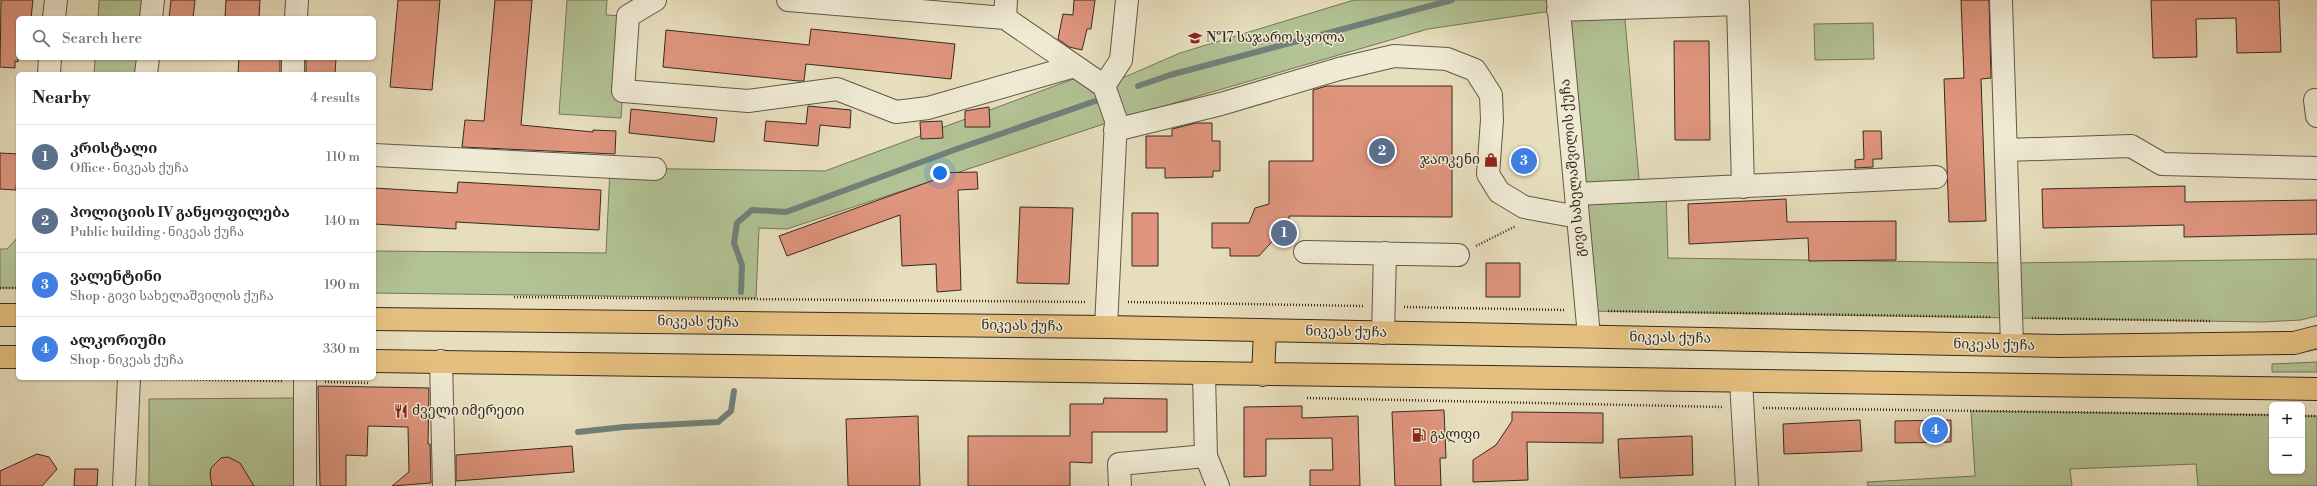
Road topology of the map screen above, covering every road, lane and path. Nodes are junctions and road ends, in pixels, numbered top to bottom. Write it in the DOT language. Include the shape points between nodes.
graph roads {
  1 [pos="56,0"];
  2 [pos="153,0"];
  3 [pos="296,0"];
  4 [pos="655,0"];
  5 [pos="788,0"];
  6 [pos="1127,0"];
  7 [pos="2001,0"];
  8 [pos="1558,5"];
  9 [pos="956,6"];
  10 [pos="1006,9"];
  11 [pos="54,16"];
  12 [pos="151,16"];
  13 [pos="296,16"];
  14 [pos="50,60"];
  15 [pos="148,60"];
  16 [pos="294,60"];
  17 [pos="1075,66"];
  18 [pos="49,72"];
  19 [pos="146,72"];
  20 [pos="293,72"];
  21 [pos="1104,86"];
  22 [pos="1115,130"];
  23 [pos="2006,150"];
  24 [pos="376,155"];
  25 [pos="2317,168"];
  26 [pos="655,169"];
  27 [pos="1936,177"];
  28 [pos="1743,187"];
  29 [pos="1576,194"];
  30 [pos="1549,211"];
  31 [pos="1578,217"];
  32 [pos="1305,252"];
  33 [pos="1385,253"];
  34 [pos="1458,255"];
  35 [pos="0,288"];
  36 [pos="16,288"];
  37 [pos="509,297"];
  38 [pos="1107,302"];
  39 [pos="1162,302"];
  40 [pos="1643,312"];
  41 [pos="0,315"];
  42 [pos="16,315"];
  43 [pos="2011,318"];
  44 [pos="376,319"];
  45 [pos="2215,321"];
  46 [pos="1106,327"];
  47 [pos="1265,330"];
  48 [pos="1383,333"];
  49 [pos="1589,336"];
  50 [pos="2317,337"];
  51 [pos="2012,345"];
  52 [pos="0,357"];
  53 [pos="16,358"];
  54 [pos="376,361"];
  55 [pos="441,361"];
  56 [pos="1204,375"];
  57 [pos="1263,375"];
  58 [pos="129,380"];
  59 [pos="305,380"];
  60 [pos="1741,381"];
  61 [pos="2317,389"];
  62 [pos="1301,398"];
  63 [pos="1744,407"];
  64 [pos="2269,415"];
  65 [pos="2305,416"];
  66 [pos="2317,416"];
  67 [pos="1206,456"];
  68 [pos="124,486"];
  69 [pos="304,486"];
  70 [pos="444,486"];
  71 [pos="1120,486"];
  72 [pos="1218,486"];
  73 [pos="1747,486"];
  1 -- 11 [label="street"];
  2 -- 12 [label="street"];
  3 -- 13 [label="street"];
  4 -- 17 [label="street" via="628,16 623,91 748,101 837,89 896,112 928,108"];
  5 -- 9 [label="street"];
  6 -- 21 [label="street" via="1121,60"];
  7 -- 23 [label="street"];
  8 -- 28 [label="street" via="1738,4"];
  8 -- 29 [label="street, გივი სახელაშვილის ქუჩა"];
  9 -- 10 [label="street"];
  10 -- 17 [label="street"];
  14 -- 18 [label="street"];
  15 -- 19 [label="street"];
  16 -- 20 [label="street"];
  17 -- 21 [label="street"];
  21 -- 22 [label="street" via="1116,120"];
  22 -- 30 [label="street" via="1222,104 1339,69 1394,56 1447,59 1475,70 1491,95 1488,174 1499,192 1524,207"];
  22 -- 38 [label="street"];
  23 -- 25 [label="street" via="2131,146 2162,164"];
  23 -- 43 [label="street"];
  24 -- 26 [label="street"];
  27 -- 28 [label="street"];
  28 -- 29 [label="street"];
  29 -- 31 [label="street, გივი სახელაშვილის ქუჩა"];
  30 -- 31 [label="street"];
  30 -- 34 [label="path"];
  31 -- 49 [label="street, გივი სახელაშვილის ქუჩა"];
  32 -- 33 [label="street"];
  33 -- 34 [label="street"];
  33 -- 48 [label="street"];
  35 -- 36 [label="path"];
  37 -- 38 [label="path"];
  38 -- 39 [label="path"];
  38 -- 46 [label="street"];
  40 -- 43 [label="path"];
  41 -- 42 [label="main road"];
  43 -- 45 [label="path"];
  43 -- 51 [label="street"];
  44 -- 46 [label="main road, ნიკეას ქუჩა"];
  46 -- 47 [label="main road, ნიკეას ქუჩა"];
  47 -- 48 [label="main road, ნიკეას ქუჩა"];
  47 -- 57 [label="main road"];
  48 -- 49 [label="main road, ნიკეას ქუჩა"];
  49 -- 51 [label="main road, ნიკეას ქუჩა"];
  50 -- 51 [label="main road, ნიკეას ქუჩა" via="2294,343"];
  52 -- 53 [label="main road"];
  54 -- 55 [label="main road"];
  55 -- 56 [label="main road"];
  55 -- 70 [label="street"];
  56 -- 57 [label="main road"];
  56 -- 67 [label="street"];
  57 -- 60 [label="main road"];
  58 -- 68 [label="street"];
  59 -- 69 [label="street"];
  60 -- 61 [label="main road"];
  60 -- 63 [label="street"];
  62 -- 63 [label="path"];
  63 -- 64 [label="path"];
  63 -- 73 [label="street"];
  65 -- 66 [label="path"];
  67 -- 71 [label="street" via="1119,464"];
  67 -- 72 [label="street"];
}
